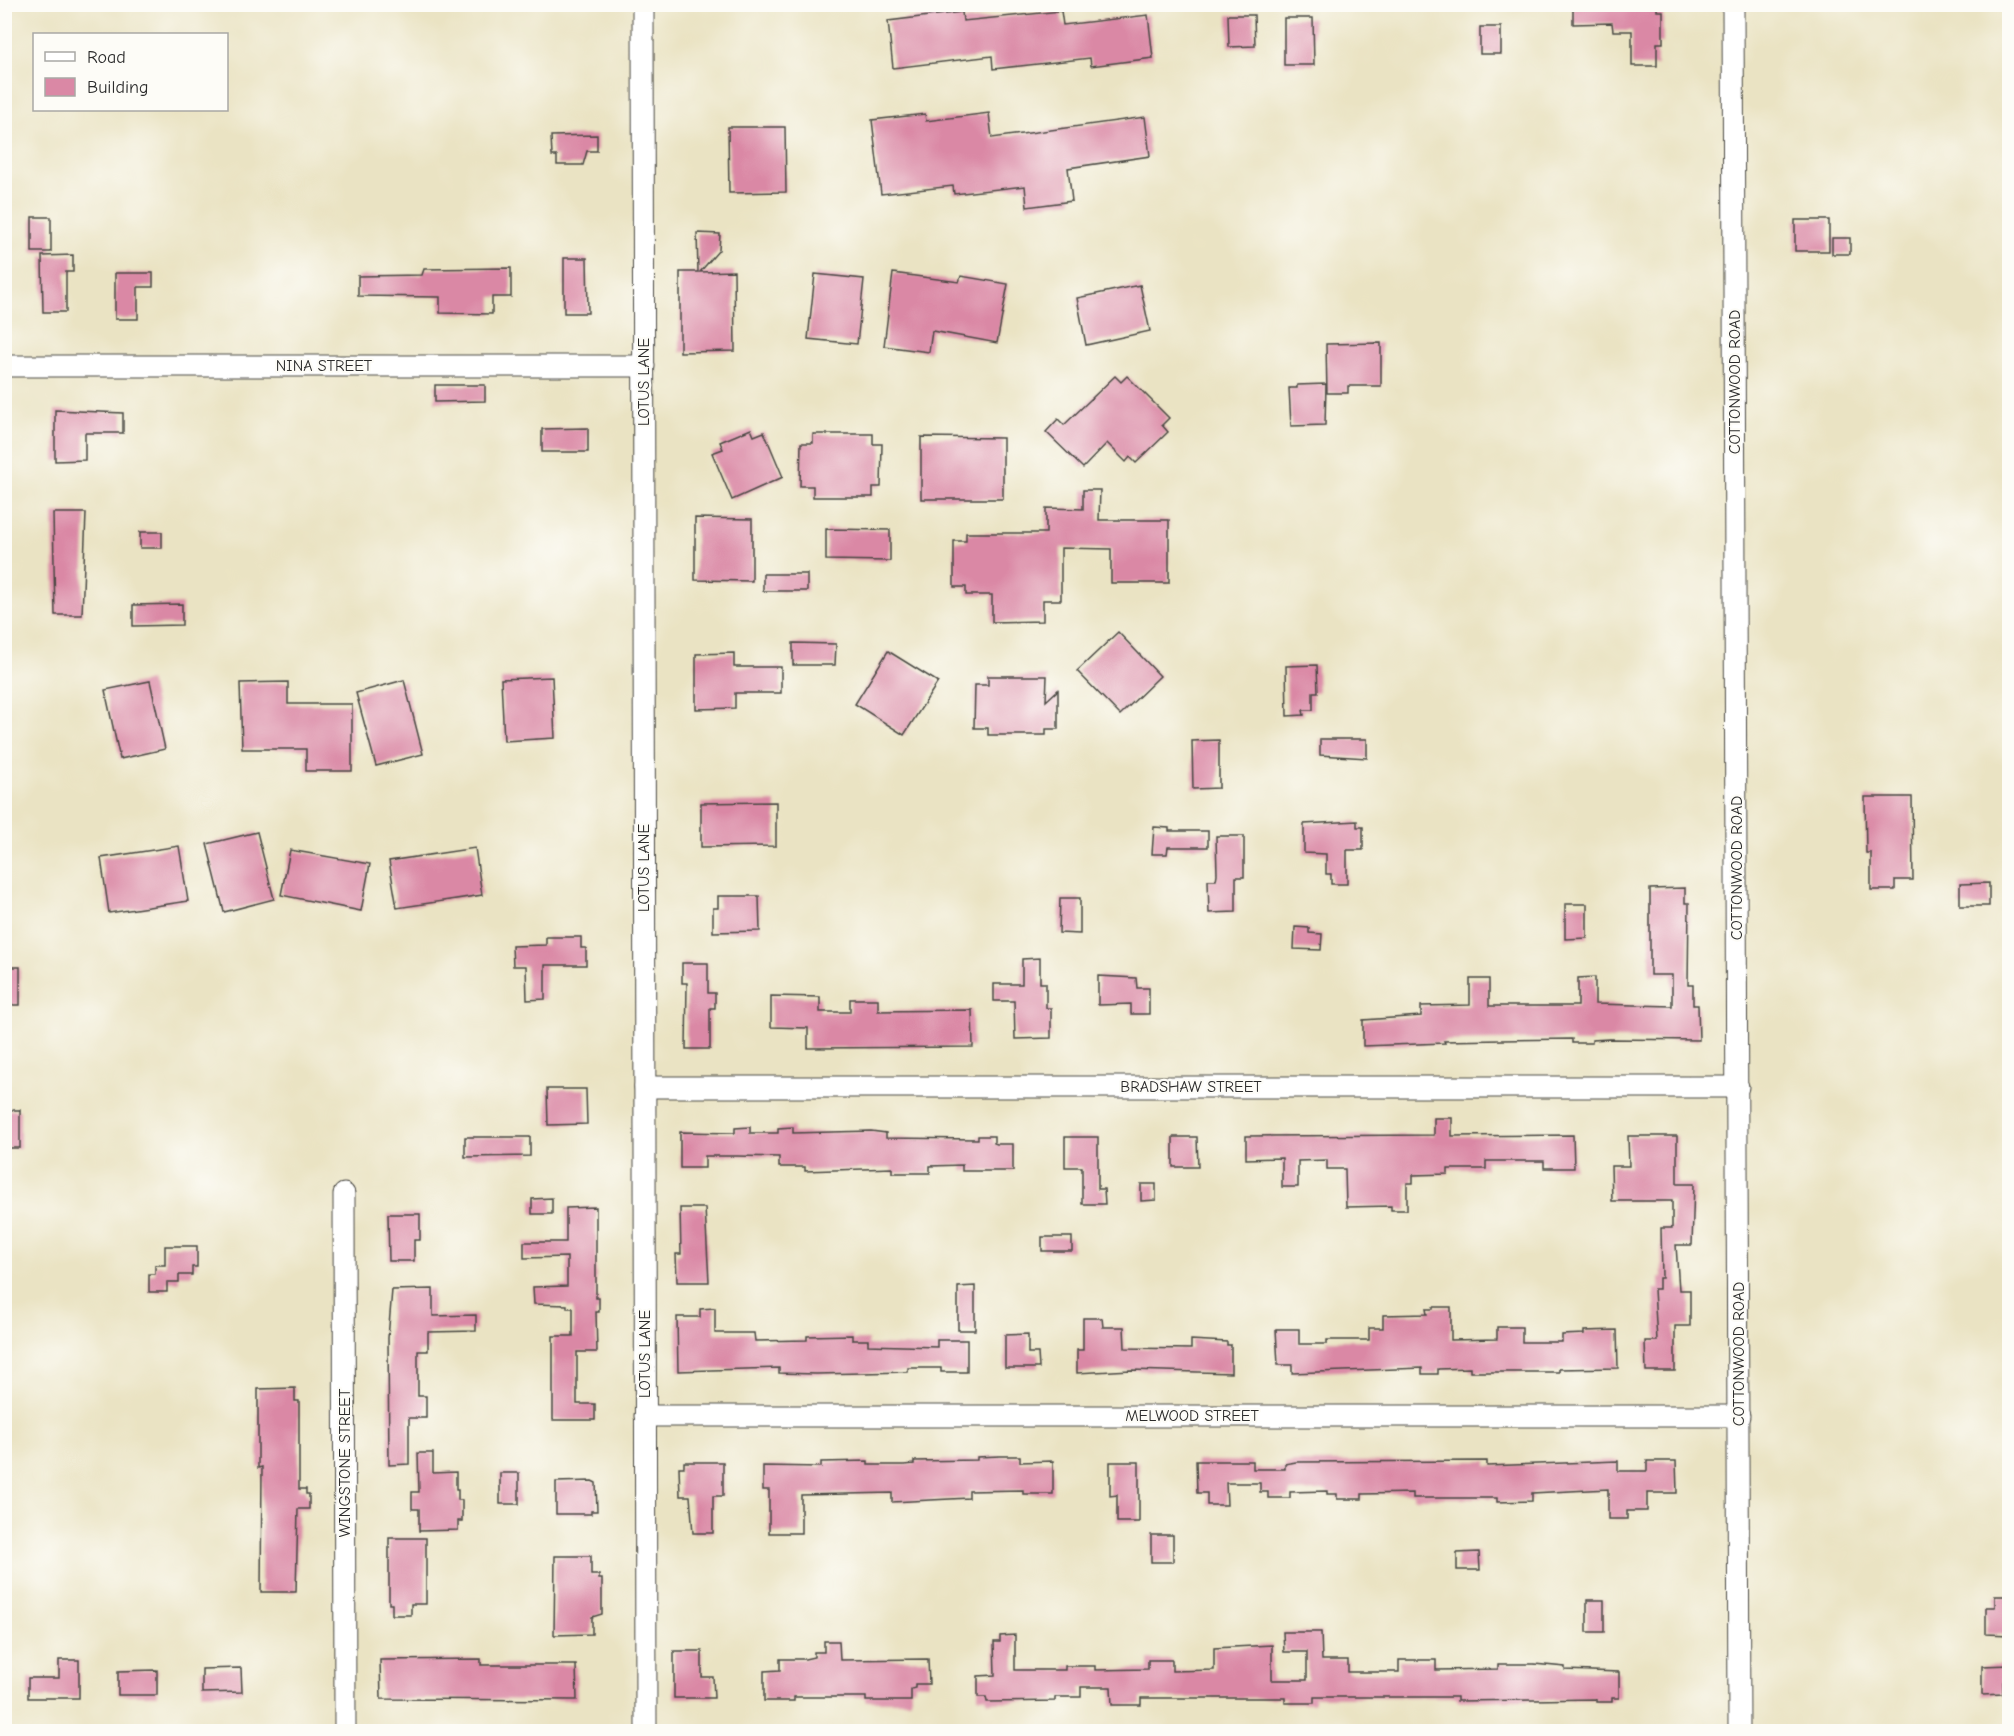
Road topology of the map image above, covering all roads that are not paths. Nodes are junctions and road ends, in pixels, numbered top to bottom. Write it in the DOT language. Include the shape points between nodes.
graph roads {
  1 [pos="643,4"];
  2 [pos="1733,4"];
  3 [pos="4,366"];
  4 [pos="644,366"];
  5 [pos="645,1087"];
  6 [pos="1738,1087"];
  7 [pos="344,1194"];
  8 [pos="645,1416"];
  9 [pos="1739,1416"];
  10 [pos="345,1731"];
  11 [pos="646,1731"];
  12 [pos="1739,1731"];
  1 -- 4 [label="street, LOTUS LANE"];
  2 -- 6 [label="street, COTTONWOOD ROAD"];
  3 -- 4 [label="street, NINA STREET"];
  4 -- 5 [label="street, LOTUS LANE"];
  5 -- 6 [label="street, BRADSHAW STREET"];
  5 -- 8 [label="street, LOTUS LANE"];
  6 -- 9 [label="street, COTTONWOOD ROAD"];
  7 -- 10 [label="street, WINGSTONE STREET"];
  8 -- 9 [label="street, MELWOOD STREET"];
  8 -- 11 [label="street, LOTUS LANE"];
  9 -- 12 [label="street, COTTONWOOD ROAD"];
}
